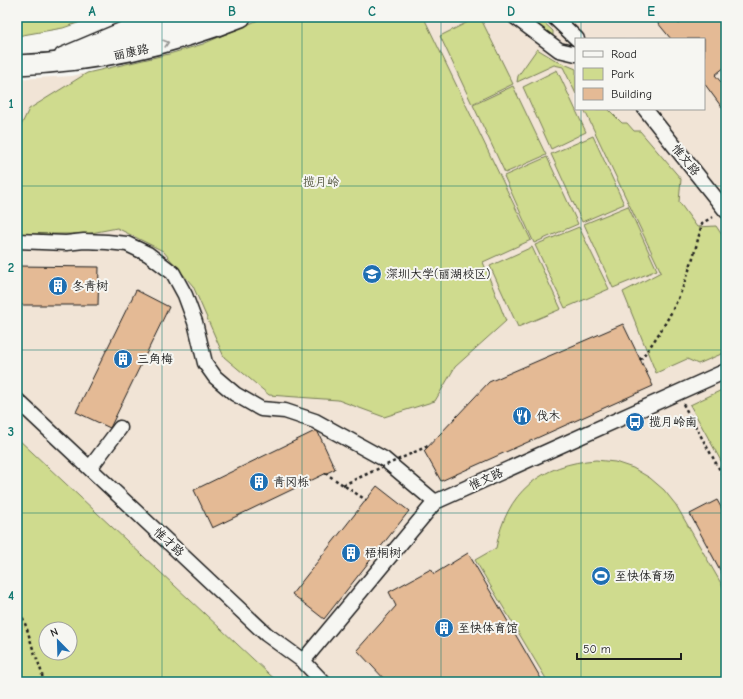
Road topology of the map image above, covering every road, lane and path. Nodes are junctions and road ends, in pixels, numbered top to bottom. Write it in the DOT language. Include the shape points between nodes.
graph roads {
  1 [pos="152,17"];
  2 [pos="199,17"];
  3 [pos="241,17"];
  4 [pos="515,17"];
  5 [pos="554,17"];
  6 [pos="576,38"];
  7 [pos="575,54"];
  8 [pos="62,55"];
  9 [pos="17,58"];
  10 [pos="17,66"];
  11 [pos="646,110"];
  12 [pos="721,213"];
  13 [pos="17,241"];
  14 [pos="640,360"];
  15 [pos="726,371"];
  16 [pos="17,400"];
  17 [pos="683,404"];
  18 [pos="120,428"];
  19 [pos="428,446"];
  20 [pos="90,468"];
  21 [pos="325,474"];
  22 [pos="726,480"];
  23 [pos="343,485"];
  24 [pos="366,500"];
  25 [pos="435,502"];
  26 [pos="17,607"];
  27 [pos="303,661"];
  28 [pos="43,682"];
  29 [pos="322,682"];
  1 -- 8 [label="street"];
  2 -- 8 [label="street, 丽康路" via="150,34"];
  10 -- 3 [label="street, 丽康路, one-way" via="104,57 155,47"];
  4 -- 7 [label="street" via="559,50"];
  5 -- 6 [label="street"];
  8 -- 9 [label="street, 丽康路"];
  11 -- 12 [label="street, 惟文路"];
  12 -- 14 [label="path" via="702,222 678,302 660,334"];
  13 -- 25 [label="street" via="107,242 127,244 148,254 173,272 195,322 205,363 215,377 235,394 261,409 285,412 315,421 384,459"];
  15 -- 25 [label="street, 惟文路"];
  16 -- 20 [label="street, 惟才路"];
  17 -- 22 [label="path"];
  18 -- 20 [label="street"];
  19 -- 23 [label="path, bridge"];
  20 -- 27 [label="street, 惟才路" via="266,634"];
  21 -- 23 [label="path"];
  23 -- 24 [label="path"];
  25 -- 27 [label="street, 惟文路"];
  26 -- 28 [label="path" via="26,623 42,670"];
  27 -- 29 [label="street, 惟才路"];
}
